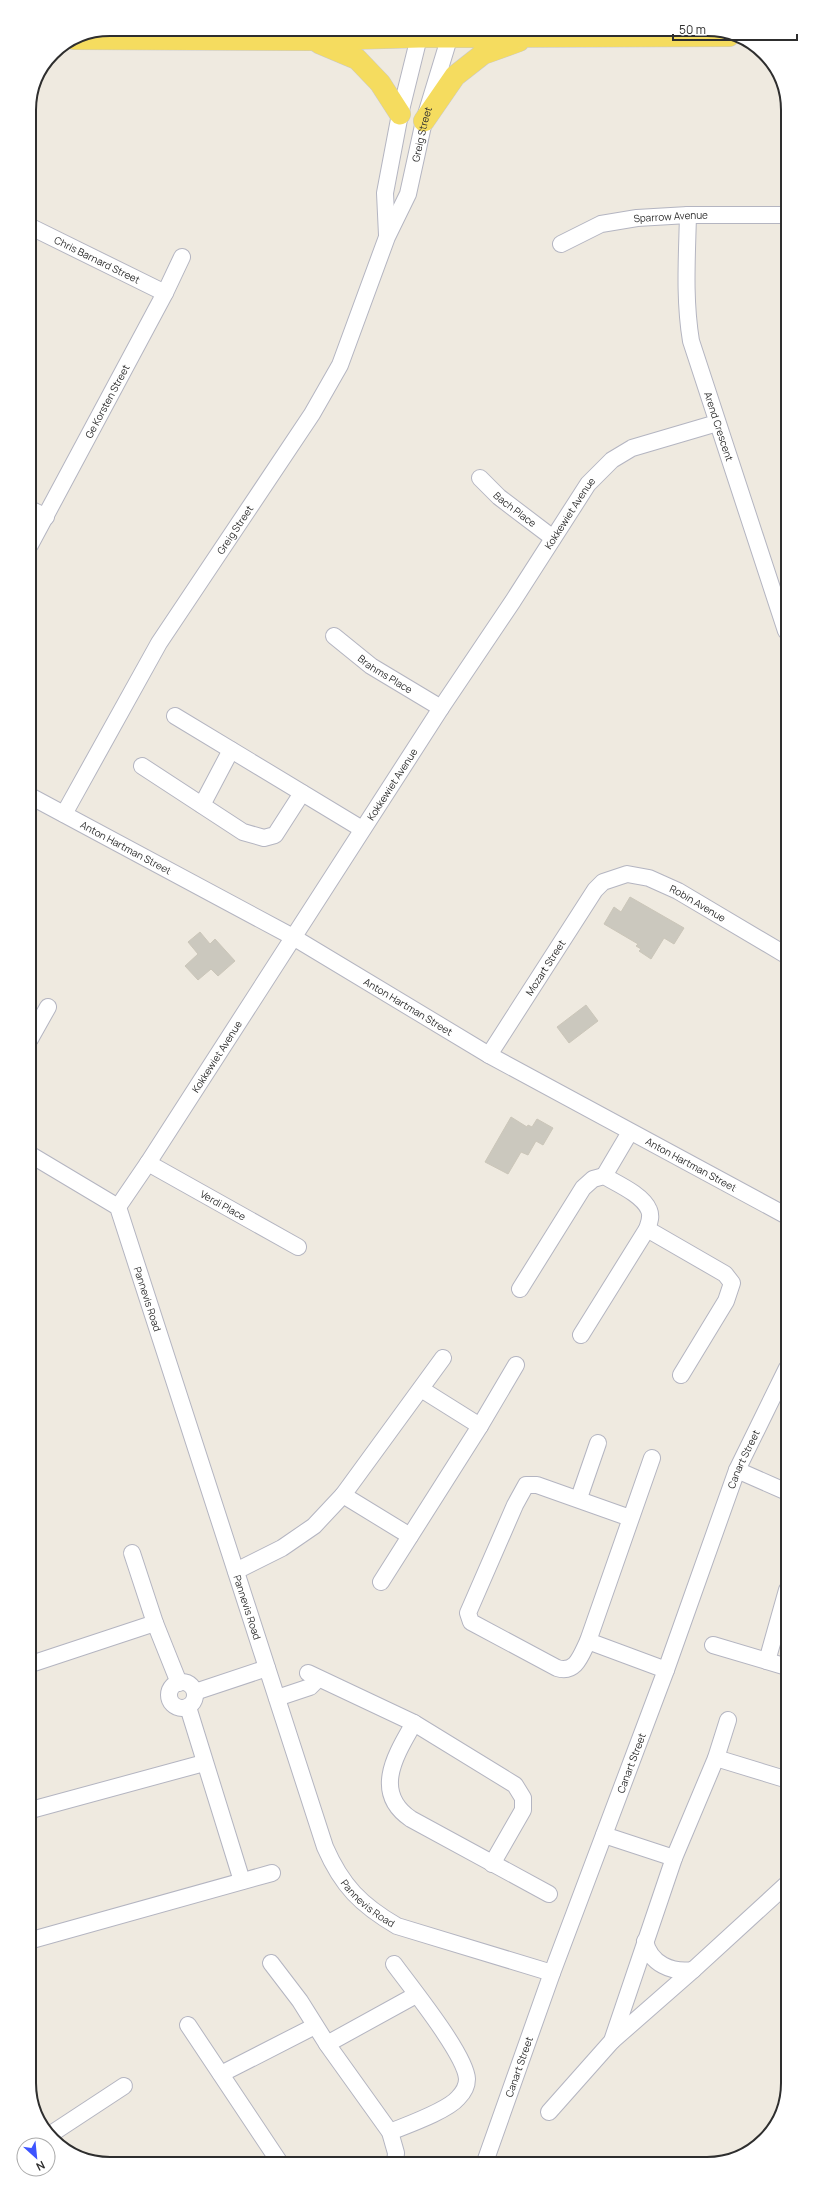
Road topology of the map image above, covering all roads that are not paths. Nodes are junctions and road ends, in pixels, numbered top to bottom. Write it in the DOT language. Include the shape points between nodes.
graph roads {
  1 [pos="374,36"];
  2 [pos="419,36"];
  3 [pos="450,36"];
  4 [pos="534,36"];
  5 [pos="711,36"];
  6 [pos="90,39"];
  7 [pos="312,40"];
  8 [pos="400,114"];
  9 [pos="424,121"];
  10 [pos="688,215"];
  11 [pos="781,215"];
  12 [pos="36,229"];
  13 [pos="387,236"];
  14 [pos="561,244"];
  15 [pos="182,257"];
  16 [pos="165,293"];
  17 [pos="717,424"];
  18 [pos="480,478"];
  19 [pos="36,512"];
  20 [pos="46,517"];
  21 [pos="36,534"];
  22 [pos="553,538"];
  23 [pos="781,615"];
  24 [pos="334,636"];
  25 [pos="441,708"];
  26 [pos="175,716"];
  27 [pos="231,750"];
  28 [pos="142,766"];
  29 [pos="302,793"];
  30 [pos="36,799"];
  31 [pos="202,805"];
  32 [pos="64,814"];
  33 [pos="362,829"];
  34 [pos="603,882"];
  35 [pos="293,937"];
  36 [pos="781,952"];
  37 [pos="48,1007"];
  38 [pos="36,1028"];
  39 [pos="489,1055"];
  40 [pos="630,1132"];
  41 [pos="36,1158"];
  42 [pos="148,1163"];
  43 [pos="604,1176"];
  44 [pos="118,1207"];
  45 [pos="781,1213"];
  46 [pos="647,1229"];
  47 [pos="298,1247"];
  48 [pos="520,1289"];
  49 [pos="581,1335"];
  50 [pos="443,1358"];
  51 [pos="516,1365"];
  52 [pos="681,1375"];
  53 [pos="781,1380"];
  54 [pos="421,1389"];
  55 [pos="480,1426"];
  56 [pos="598,1443"];
  57 [pos="652,1458"];
  58 [pos="737,1470"];
  59 [pos="781,1489"];
  60 [pos="343,1495"];
  61 [pos="579,1498"];
  62 [pos="630,1518"];
  63 [pos="410,1536"];
  64 [pos="132,1553"];
  65 [pos="236,1571"];
  66 [pos="381,1582"];
  67 [pos="781,1612"];
  68 [pos="155,1623"];
  69 [pos="588,1640"];
  70 [pos="713,1645"];
  71 [pos="36,1662"];
  72 [pos="767,1662"];
  73 [pos="781,1666"];
  74 [pos="267,1668"];
  75 [pos="666,1670"];
  76 [pos="179,1682"];
  77 [pos="195,1692"];
  78 [pos="277,1698"];
  79 [pos="188,1707"];
  80 [pos="728,1720"];
  81 [pos="414,1723"];
  82 [pos="716,1758"];
  83 [pos="204,1763"];
  84 [pos="781,1778"];
  85 [pos="36,1809"];
  86 [pos="604,1835"];
  87 [pos="674,1858"];
  88 [pos="492,1864"];
  89 [pos="272,1873"];
  90 [pos="242,1882"];
  91 [pos="781,1889"];
  92 [pos="549,1894"];
  93 [pos="36,1939"];
  94 [pos="645,1941"];
  95 [pos="271,1963"];
  96 [pos="394,1964"];
  97 [pos="693,1970"];
  98 [pos="552,1973"];
  99 [pos="416,1994"];
  100 [pos="188,2025"];
  101 [pos="315,2026"];
  102 [pos="612,2041"];
  103 [pos="327,2044"];
  104 [pos="222,2074"];
  105 [pos="124,2086"];
  106 [pos="549,2112"];
  107 [pos="54,2132"];
  108 [pos="390,2132"];
  109 [pos="276,2157"];
  110 [pos="396,2157"];
  111 [pos="486,2157"];
  1 -- 7 [label="main road"];
  2 -- 8 [label="street, Greig Street"];
  3 -- 9 [label="street, Greig Street"];
  4 -- 5 [label="main road"];
  4 -- 9 [label="main road" via="483,54 455,76"];
  6 -- 7 [label="main road"];
  7 -- 8 [label="main road" via="357,59 380,83"];
  8 -- 13 [label="street, Greig Street" via="385,193"];
  9 -- 13 [label="street, Greig Street" via="408,194"];
  10 -- 11 [label="street, Sparrow Avenue"];
  10 -- 14 [label="street, Sparrow Avenue" via="614,221 601,224"];
  10 -- 17 [label="street, Arend Crescent" via="687,318 691,341"];
  12 -- 16 [label="street, Chris Barnard Street"];
  13 -- 32 [label="street, Greig Street" via="350,340 327,389 159,643"];
  15 -- 16 [label="street, Ge Korsten Street"];
  16 -- 20 [label="street, Ge Korsten Street"];
  17 -- 22 [label="street, Kokkewiet Avenue" via="632,448 612,460 588,484"];
  17 -- 23 [label="street, Arend Crescent"];
  18 -- 22 [label="street, Bach Place" via="499,497"];
  19 -- 20 [label="street"];
  20 -- 21 [label="street, Ge Korsten Street"];
  22 -- 25 [label="street, Kokkewiet Avenue"];
  24 -- 25 [label="street, Brahms Place" via="371,666"];
  25 -- 33 [label="street, Kokkewiet Avenue"];
  26 -- 27 [label="street"];
  27 -- 29 [label="street"];
  27 -- 31 [label="street"];
  28 -- 31 [label="street"];
  29 -- 31 [label="street" via="275,835 270,838 243,832"];
  29 -- 33 [label="street"];
  30 -- 32 [label="street, Anton Hartman Street"];
  32 -- 35 [label="street, Anton Hartman Street"];
  33 -- 35 [label="street, Kokkewiet Avenue"];
  34 -- 36 [label="street, Robin Avenue" via="627,874 636,874 655,881 678,891"];
  34 -- 39 [label="street, Mozart Street" via="595,890"];
  35 -- 39 [label="street, Anton Hartman Street"];
  35 -- 42 [label="street, Kokkewiet Avenue"];
  37 -- 38 [label="street"];
  39 -- 40 [label="street, Anton Hartman Street"];
  40 -- 43 [label="street"];
  40 -- 45 [label="street, Anton Hartman Street"];
  41 -- 44 [label="street"];
  42 -- 44 [label="street, Kokkewiet Avenue"];
  42 -- 47 [label="street, Verdi Place"];
  43 -- 46 [label="street" via="641,1199 649,1211"];
  43 -- 48 [label="street" via="586,1184"];
  44 -- 65 [label="street, Pannevis Road"];
  46 -- 49 [label="street"];
  46 -- 52 [label="street" via="725,1274 732,1283 726,1301"];
  50 -- 54 [label="street"];
  51 -- 55 [label="street"];
  53 -- 58 [label="street, Canart Street"];
  54 -- 55 [label="street"];
  54 -- 60 [label="street"];
  55 -- 63 [label="street"];
  56 -- 61 [label="street"];
  57 -- 62 [label="street"];
  58 -- 59 [label="street"];
  58 -- 75 [label="street, Canart Street"];
  60 -- 63 [label="street"];
  60 -- 65 [label="street" via="314,1526 299,1537"];
  61 -- 62 [label="street"];
  61 -- 69 [label="street" via="538,1485 526,1485 523,1488 468,1618 473,1624 562,1670 576,1664"];
  62 -- 69 [label="street"];
  63 -- 66 [label="street"];
  64 -- 68 [label="street"];
  65 -- 74 [label="street, Pannevis Road"];
  67 -- 72 [label="street"];
  68 -- 71 [label="street"];
  68 -- 76 [label="street"];
  69 -- 75 [label="street"];
  70 -- 72 [label="street"];
  72 -- 73 [label="street"];
  74 -- 77 [label="street"];
  74 -- 78 [label="street, Pannevis Road"];
  75 -- 86 [label="street, Canart Street"];
  76 -- 77 [label="street" via="187,1683"];
  76 -- 79 [label="street" via="171,1687 169,1699 176,1707"];
  77 -- 79 [label="street" via="195,1698"];
  78 -- 81 [label="street" via="310,1688 313,1676"];
  78 -- 98 [label="street, Pannevis Road" via="325,1848 345,1884 358,1900 397,1926"];
  79 -- 83 [label="street"];
  80 -- 82 [label="street"];
  81 -- 88 [label="street" via="392,1763 390,1788 398,1808 411,1819"];
  81 -- 88 [label="street" via="515,1785 520,1791 523,1810"];
  82 -- 84 [label="street"];
  82 -- 87 [label="street"];
  83 -- 85 [label="street"];
  83 -- 90 [label="street"];
  86 -- 87 [label="street"];
  86 -- 98 [label="street, Canart Street"];
  87 -- 94 [label="street"];
  88 -- 92 [label="street"];
  89 -- 90 [label="street"];
  90 -- 93 [label="street"];
  91 -- 97 [label="street"];
  94 -- 97 [label="street" via="647,1949 660,1964 679,1972"];
  94 -- 102 [label="street"];
  95 -- 101 [label="street" via="300,2001"];
  96 -- 99 [label="street"];
  97 -- 102 [label="street"];
  98 -- 111 [label="street, Canart Street"];
  99 -- 103 [label="street"];
  99 -- 108 [label="street" via="454,2048 465,2068 467,2080 458,2099"];
  100 -- 104 [label="street"];
  101 -- 103 [label="street"];
  101 -- 104 [label="street"];
  102 -- 106 [label="street"];
  103 -- 108 [label="street"];
  104 -- 109 [label="street"];
  105 -- 107 [label="street"];
  108 -- 110 [label="street"];
}
